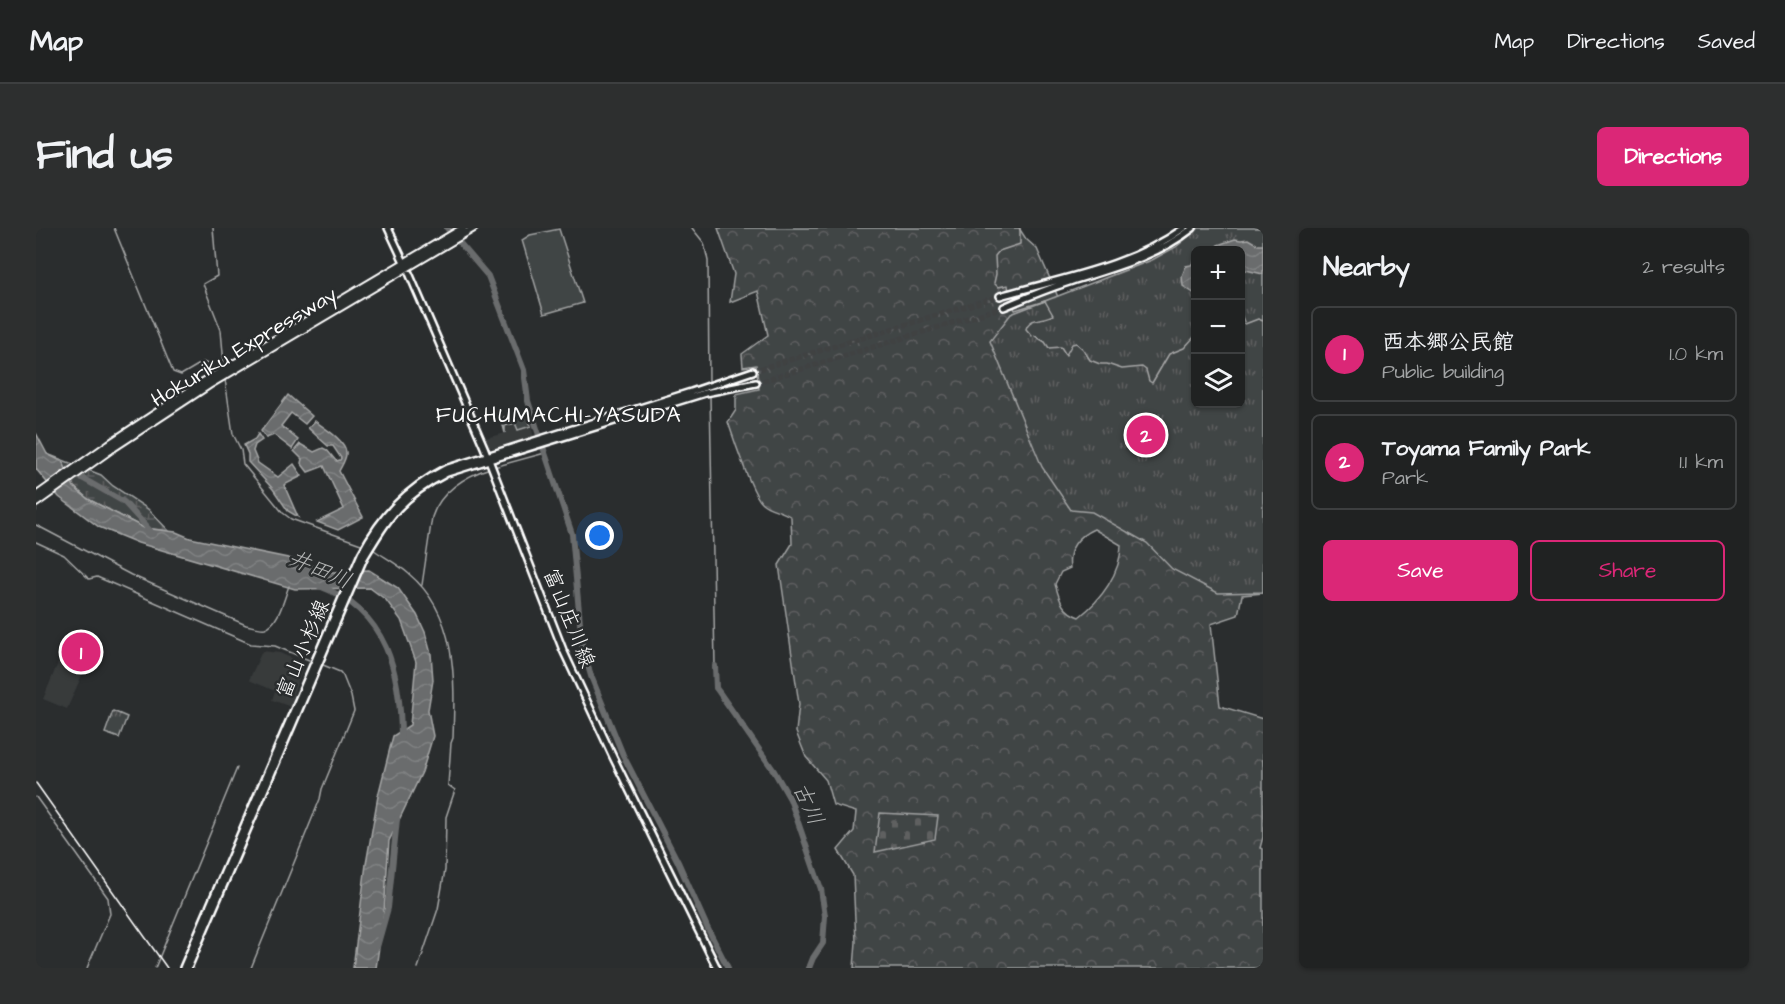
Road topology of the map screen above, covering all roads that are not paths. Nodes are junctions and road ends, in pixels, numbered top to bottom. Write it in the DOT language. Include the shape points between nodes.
graph roads {
  1 [pos="388,228"];
  2 [pos="474,228"];
  3 [pos="1184,228"];
  4 [pos="1193,228"];
  5 [pos="463,230"];
  6 [pos="404,260"];
  7 [pos="409,273"];
  8 [pos="1000,296"];
  9 [pos="1004,307"];
  10 [pos="753,371"];
  11 [pos="756,383"];
  12 [pos="705,390"];
  13 [pos="111,446"];
  14 [pos="488,457"];
  15 [pos="36,496"];
  16 [pos="36,503"];
  17 [pos="186,968"];
  18 [pos="717,968"];
  1 -- 6 [label="main road"];
  2 -- 5 [label="highway, Hokuriku Expressway"];
  3 -- 8 [label="main road" via="1153,248 1119,262"];
  4 -- 9 [label="main road" via="1147,257 1046,289"];
  5 -- 13 [label="highway, Hokuriku Expressway" via="231,368"];
  7 -- 14 [label="main road, 富山庄川線"];
  10 -- 12 [label="main road, 富山小杉線" via="714,383"];
  11 -- 12 [label="main road, 富山小杉線"];
  12 -- 14 [label="main road, 富山小杉線"];
  13 -- 15 [label="highway, Hokuriku Expressway"];
  13 -- 16 [label="highway, Hokuriku Expressway"];
  14 -- 17 [label="main road, 富山小杉線" via="447,473 412,494 383,525 362,558"];
  14 -- 18 [label="main road, 富山庄川線" via="563,650"];
}
